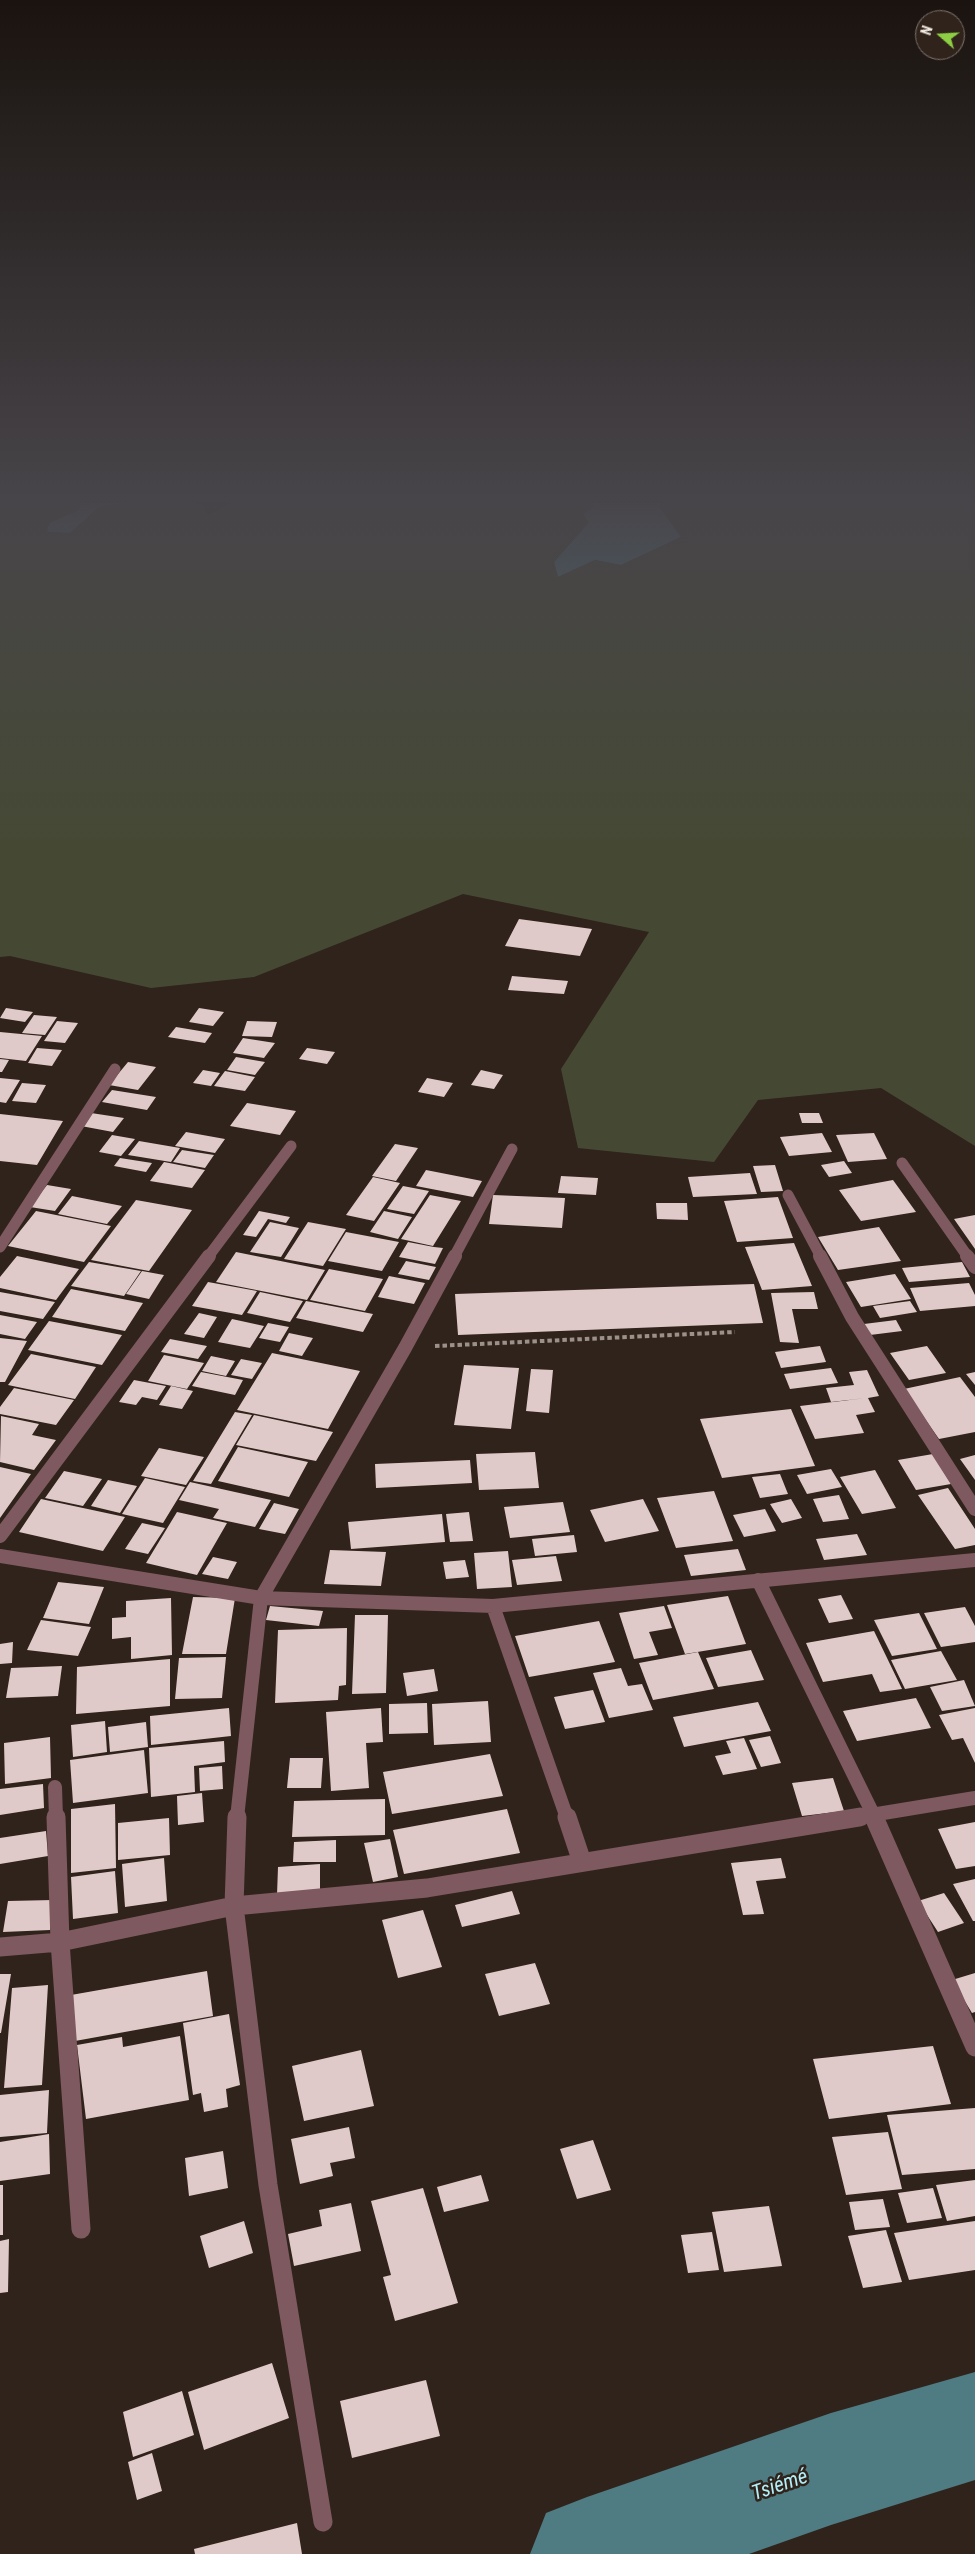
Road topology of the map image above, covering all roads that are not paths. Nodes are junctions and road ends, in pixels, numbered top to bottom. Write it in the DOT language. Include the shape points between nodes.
graph roads {
  1 [pos="115,1069"];
  2 [pos="291,1146"];
  3 [pos="512,1149"];
  4 [pos="902,1163"];
  5 [pos="788,1195"];
  6 [pos="0,1247"];
  7 [pos="975,1268"];
  8 [pos="975,1509"];
  9 [pos="0,1536"];
  10 [pos="0,1556"];
  11 [pos="975,1560"];
  12 [pos="758,1580"];
  13 [pos="261,1598"];
  14 [pos="493,1606"];
  15 [pos="55,1788"];
  16 [pos="975,1798"];
  17 [pos="874,1816"];
  18 [pos="582,1862"];
  19 [pos="234,1906"];
  20 [pos="60,1942"];
  21 [pos="0,1947"];
  22 [pos="975,2047"];
  23 [pos="81,2230"];
  24 [pos="322,2522"];
  1 -- 6 [label="street"];
  2 -- 9 [label="street"];
  3 -- 13 [label="street" via="405,1348"];
  4 -- 7 [label="street"];
  5 -- 8 [label="street" via="852,1316"];
  10 -- 13 [label="street"];
  11 -- 12 [label="street"];
  12 -- 14 [label="street"];
  12 -- 17 [label="street"];
  13 -- 14 [label="street"];
  13 -- 19 [label="street" via="238,1796"];
  14 -- 18 [label="street"];
  15 -- 20 [label="street"];
  16 -- 17 [label="street"];
  17 -- 18 [label="street"];
  17 -- 22 [label="street"];
  18 -- 19 [label="street" via="427,1888"];
  19 -- 20 [label="street"];
  19 -- 24 [label="street" via="268,2185"];
  20 -- 21 [label="street"];
  20 -- 23 [label="street"];
}
